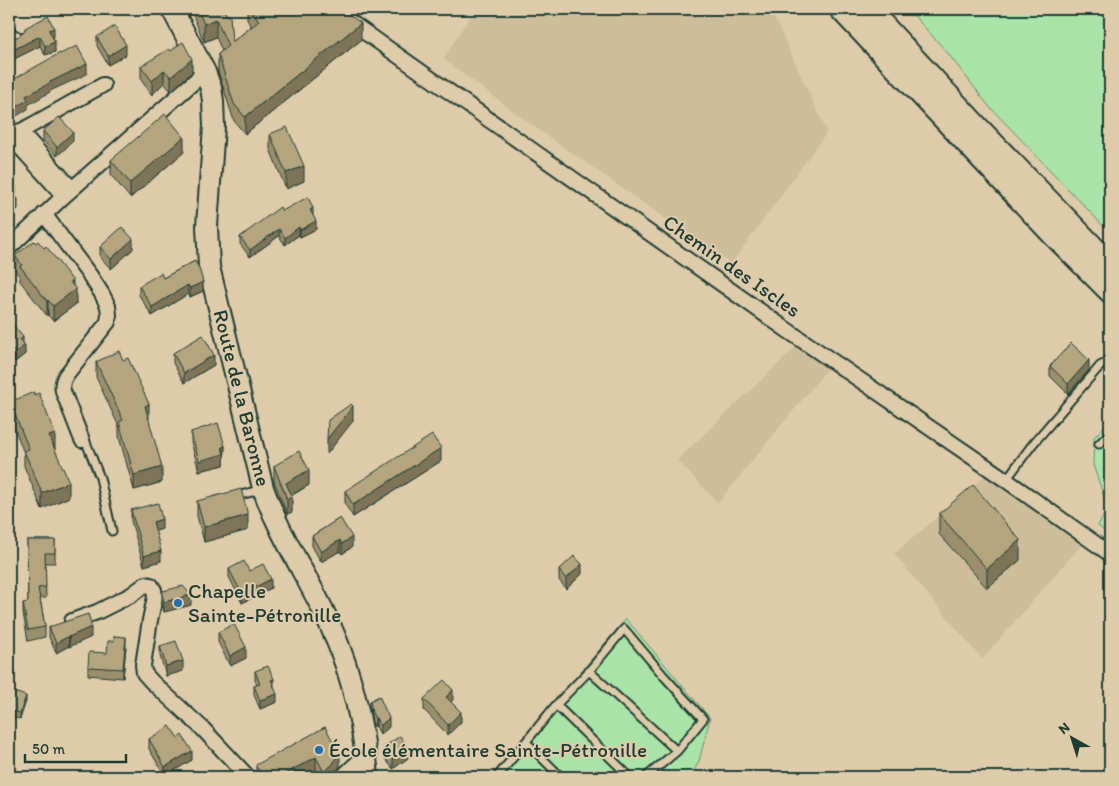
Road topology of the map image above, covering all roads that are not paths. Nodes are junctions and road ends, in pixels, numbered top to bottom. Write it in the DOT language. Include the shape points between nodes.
graph roads {
  1 [pos="172,9"];
  2 [pos="332,9"];
  3 [pos="841,9"];
  4 [pos="868,9"];
  5 [pos="205,72"];
  6 [pos="103,85"];
  7 [pos="13,135"];
  8 [pos="68,192"];
  9 [pos="44,214"];
  10 [pos="9,248"];
  11 [pos="1110,266"];
  12 [pos="1110,291"];
  13 [pos="1110,361"];
  14 [pos="1110,434"];
  15 [pos="82,440"];
  16 [pos="1099,444"];
  17 [pos="1006,480"];
  18 [pos="263,488"];
  19 [pos="224,500"];
  20 [pos="112,531"];
  21 [pos="1110,554"];
  22 [pos="63,623"];
  23 [pos="589,671"];
  24 [pos="556,705"];
  25 [pos="526,742"];
  26 [pos="677,751"];
  27 [pos="367,768"];
  28 [pos="248,777"];
  29 [pos="342,777"];
  30 [pos="497,777"];
  31 [pos="561,777"];
  32 [pos="630,777"];
  33 [pos="646,777"];
  1 -- 5 [label="main road, Route de la Baronne"];
  2 -- 17 [label="street, Chemin des Iscles"];
  3 -- 12 [label="highway"];
  4 -- 11 [label="highway"];
  5 -- 8 [label="street"];
  5 -- 18 [label="main road, Route de la Baronne" via="213,101 214,126 209,267"];
  6 -- 7 [label="street"];
  7 -- 8 [label="street"];
  8 -- 9 [label="street"];
  9 -- 10 [label="street"];
  9 -- 15 [label="street" via="91,277 108,306 108,322 63,381 62,388"];
  13 -- 17 [label="lane" via="1100,366"];
  14 -- 16 [label="lane"];
  15 -- 20 [label="lane" via="86,442 100,478"];
  17 -- 21 [label="street, Chemin des Iscles"];
  18 -- 19 [label="lane"];
  18 -- 27 [label="main road, Route de la Baronne" via="277,524 323,609 342,653 360,714"];
  22 -- 28 [label="street" via="97,612 146,584 151,585 155,597 144,673 204,729"];
  23 -- 24 [label="lane"];
  23 -- 26 [label="lane"];
  23 -- 26 [label="lane" via="624,629 703,719"];
  24 -- 25 [label="lane"];
  24 -- 32 [label="lane"];
  25 -- 30 [label="lane"];
  25 -- 31 [label="lane"];
  26 -- 33 [label="lane"];
  27 -- 29 [label="street" via="357,762"];
}
